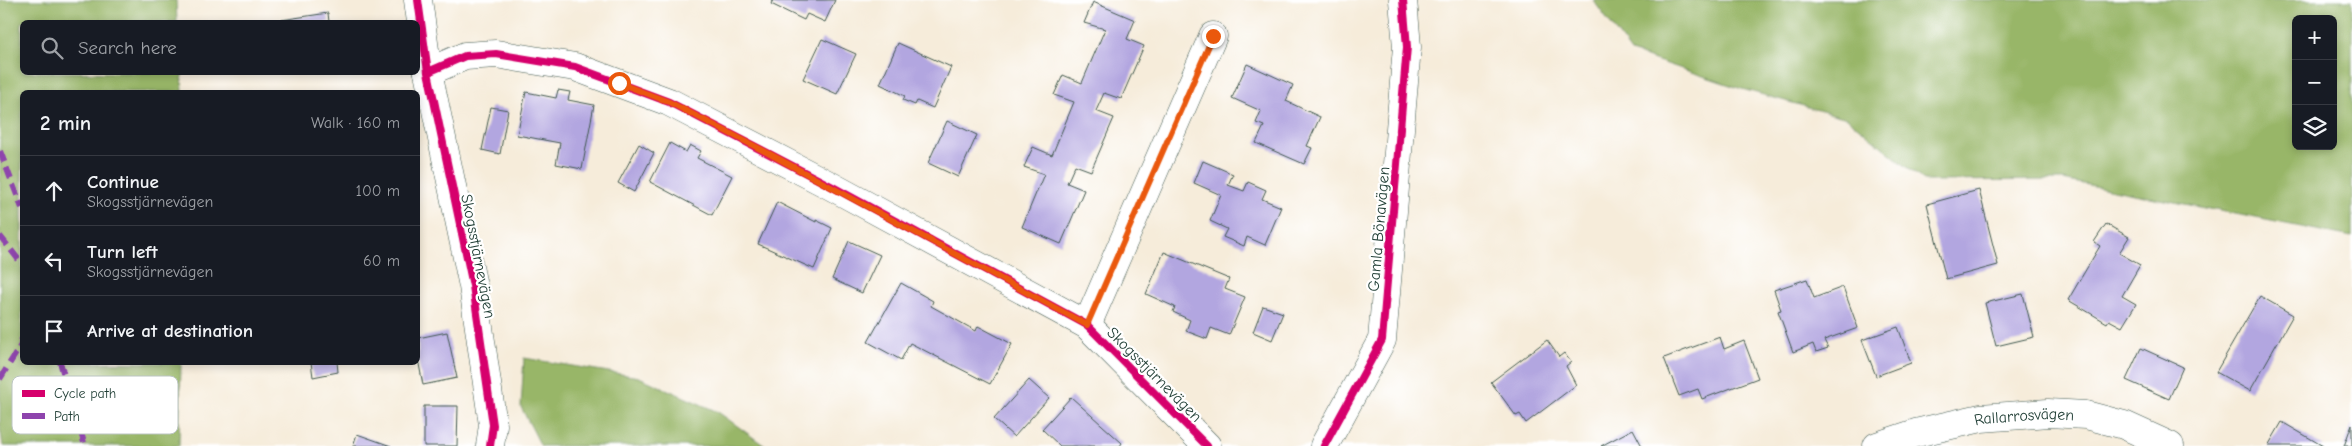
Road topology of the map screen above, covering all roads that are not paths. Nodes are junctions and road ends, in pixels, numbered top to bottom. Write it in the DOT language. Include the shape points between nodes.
graph roads {
  1 [pos="418,0"];
  2 [pos="1403,0"];
  3 [pos="1213,36"];
  4 [pos="428,72"];
  5 [pos="1087,325"];
  6 [pos="490,446"];
  7 [pos="1207,446"];
  8 [pos="1324,446"];
  9 [pos="1877,446"];
  10 [pos="2170,446"];
  1 -- 4 [label="street, Skogsstjärnevägen"];
  2 -- 8 [label="street, Gamla Bönavägen" via="1407,46 1382,340"];
  3 -- 5 [label="street, Skogsstjärnevägen"];
  4 -- 5 [label="street, Skogsstjärnevägen" via="465,56 496,54 575,67 669,102"];
  4 -- 6 [label="street, Skogsstjärnevägen" via="473,286 493,425"];
  5 -- 7 [label="street, Skogsstjärnevägen"];
  9 -- 10 [label="street, Rallarrosvägen" via="1981,418 2048,413 2086,415 2124,425"];
}
